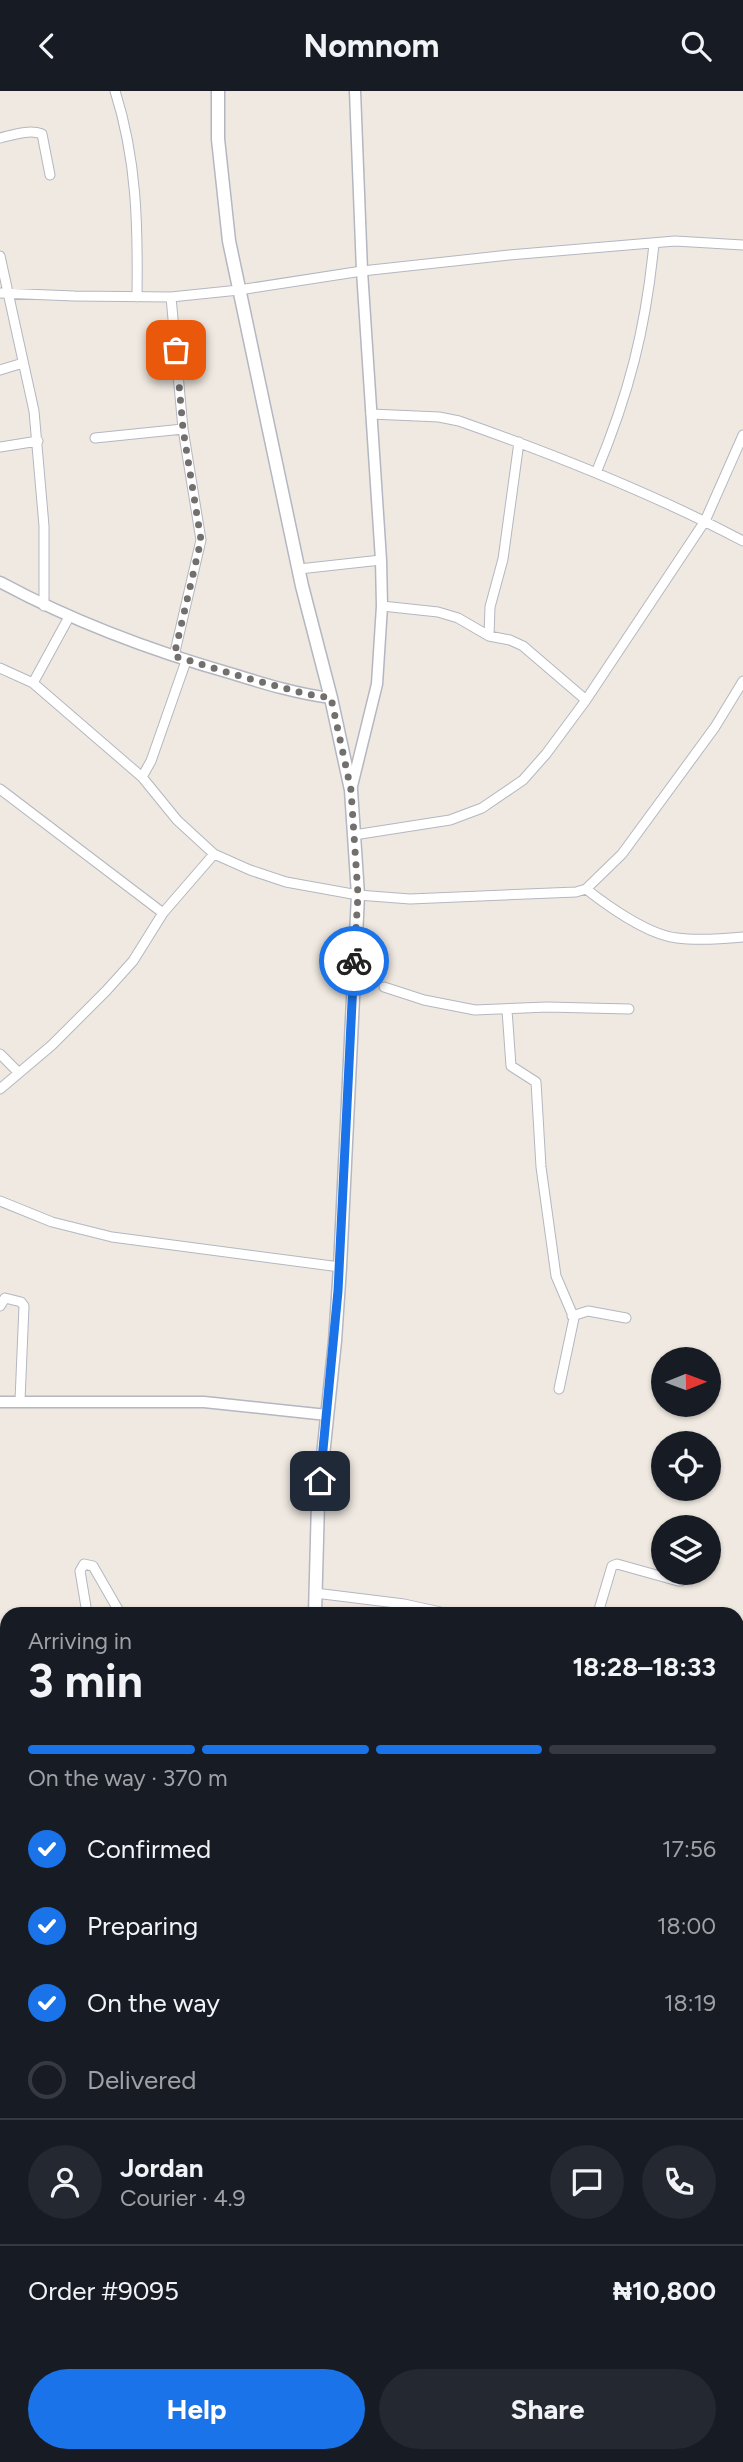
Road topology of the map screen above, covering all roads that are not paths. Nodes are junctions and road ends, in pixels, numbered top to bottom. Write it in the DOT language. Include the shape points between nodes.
graph roads {
  1 [pos="115,91"];
  2 [pos="218,91"];
  3 [pos="355,91"];
  4 [pos="0,138"];
  5 [pos="50,175"];
  6 [pos="654,243"];
  7 [pos="743,245"];
  8 [pos="0,256"];
  9 [pos="362,271"];
  10 [pos="239,290"];
  11 [pos="4,293"];
  12 [pos="137,297"];
  13 [pos="172,297"];
  14 [pos="23,363"];
  15 [pos="0,370"];
  16 [pos="371,414"];
  17 [pos="183,429"];
  18 [pos="743,435"];
  19 [pos="95,438"];
  20 [pos="38,441"];
  21 [pos="519,442"];
  22 [pos="0,447"];
  23 [pos="596,473"];
  24 [pos="705,521"];
  25 [pos="743,541"];
  26 [pos="382,560"];
  27 [pos="299,569"];
  28 [pos="0,583"];
  29 [pos="44,606"];
  30 [pos="382,606"];
  31 [pos="69,617"];
  32 [pos="489,636"];
  33 [pos="174,656"];
  34 [pos="186,661"];
  35 [pos="0,668"];
  36 [pos="743,681"];
  37 [pos="33,683"];
  38 [pos="331,698"];
  39 [pos="586,700"];
  40 [pos="142,777"];
  41 [pos="0,789"];
  42 [pos="351,790"];
  43 [pos="354,835"];
  44 [pos="214,854"];
  45 [pos="586,889"];
  46 [pos="358,895"];
  47 [pos="163,913"];
  48 [pos="743,937"];
  49 [pos="384,987"];
  50 [pos="629,1009"];
  51 [pos="507,1010"];
  52 [pos="0,1053"];
  53 [pos="19,1073"];
  54 [pos="0,1089"];
  55 [pos="0,1201"];
  56 [pos="340,1267"];
  57 [pos="0,1306"];
  58 [pos="572,1316"];
  59 [pos="626,1318"];
  60 [pos="559,1389"];
  61 [pos="20,1400"];
  62 [pos="0,1402"];
  63 [pos="327,1415"];
  64 [pos="651,1573"];
  65 [pos="315,1593"];
  66 [pos="87,1607"];
  67 [pos="117,1607"];
  68 [pos="314,1607"];
  69 [pos="418,1607"];
  70 [pos="600,1607"];
  1 -- 12 [label="street" via="133,168"];
  2 -- 10 [label="main road" via="222,191"];
  3 -- 9 [label="street"];
  4 -- 5 [label="street" via="42,134"];
  6 -- 7 [label="street"];
  6 -- 9 [label="street"];
  6 -- 23 [label="street" via="637,356"];
  8 -- 11 [label="street"];
  9 -- 10 [label="street"];
  9 -- 16 [label="street"];
  10 -- 13 [label="street"];
  10 -- 27 [label="main road"];
  11 -- 12 [label="street"];
  11 -- 14 [label="street"];
  12 -- 13 [label="street"];
  13 -- 17 [label="street"];
  14 -- 15 [label="street"];
  14 -- 20 [label="street"];
  16 -- 21 [label="street" via="439,417"];
  16 -- 26 [label="street"];
  17 -- 19 [label="street"];
  17 -- 33 [label="street" via="201,540"];
  18 -- 24 [label="street"];
  20 -- 22 [label="street"];
  20 -- 29 [label="street"];
  21 -- 23 [label="street"];
  21 -- 32 [label="street"];
  23 -- 24 [label="street"];
  24 -- 25 [label="street"];
  24 -- 39 [label="street"];
  26 -- 27 [label="street"];
  26 -- 30 [label="street"];
  27 -- 38 [label="main road"];
  28 -- 29 [label="street"];
  29 -- 31 [label="street"];
  30 -- 32 [label="street" via="438,612"];
  30 -- 42 [label="street" via="376,684"];
  31 -- 33 [label="street"];
  31 -- 37 [label="street"];
  32 -- 39 [label="street" via="523,646"];
  33 -- 34 [label="street"];
  34 -- 38 [label="street"];
  34 -- 40 [label="street"];
  35 -- 37 [label="street"];
  36 -- 45 [label="street" via="622,854"];
  37 -- 40 [label="street"];
  38 -- 42 [label="main road"];
  39 -- 43 [label="street" via="523,780 482,808 450,820"];
  40 -- 44 [label="street" via="177,820"];
  41 -- 47 [label="street"];
  42 -- 43 [label="main road"];
  43 -- 46 [label="main road"];
  44 -- 46 [label="street" via="286,882"];
  44 -- 47 [label="street"];
  45 -- 46 [label="street" via="410,899"];
  45 -- 48 [label="street" via="659,934"];
  46 -- 56 [label="main road"];
  47 -- 53 [label="street" via="133,961 106,991"];
  49 -- 51 [label="street" via="475,1010"];
  50 -- 51 [label="street"];
  51 -- 58 [label="street" via="511,1066 536,1082 541,1167 556,1276"];
  52 -- 53 [label="street"];
  53 -- 54 [label="street"];
  55 -- 56 [label="street" via="52,1222 112,1237"];
  56 -- 63 [label="main road"];
  57 -- 61 [label="street" via="5,1298 24,1306"];
  58 -- 59 [label="street" via="588,1311"];
  58 -- 60 [label="street"];
  61 -- 62 [label="street"];
  61 -- 63 [label="street" via="204,1402"];
  63 -- 65 [label="main road"];
  64 -- 70 [label="street" via="612,1566"];
  65 -- 68 [label="main road"];
  65 -- 69 [label="street"];
  66 -- 67 [label="street" via="80,1571 84,1564 93,1566"];
}
